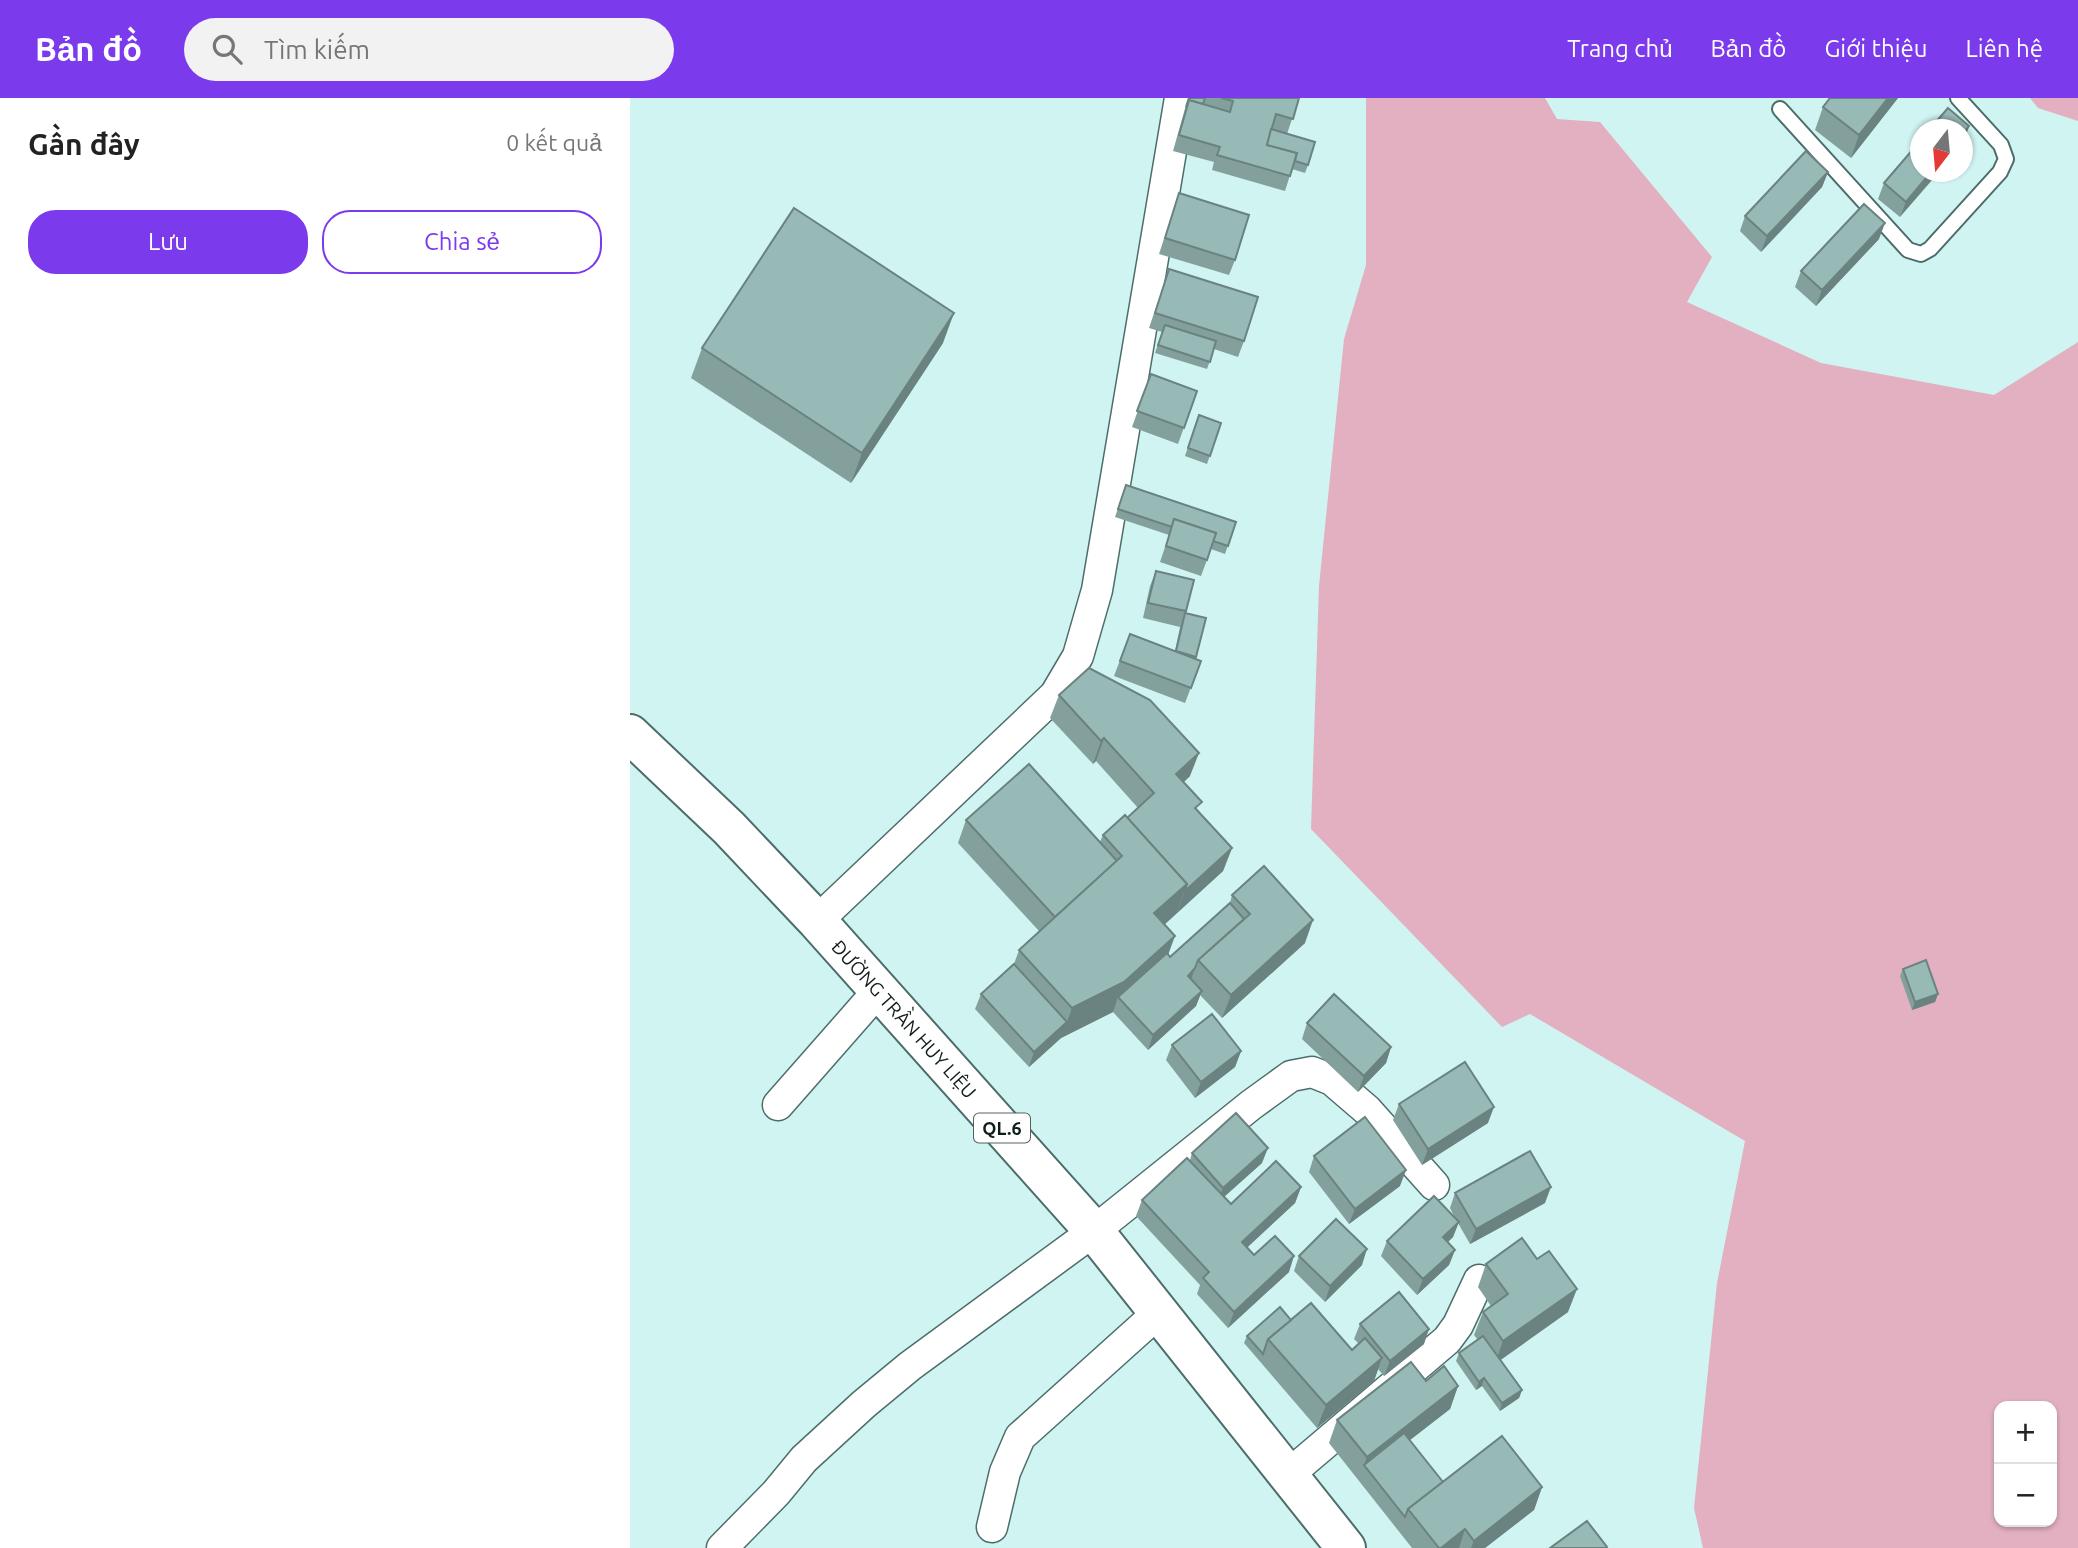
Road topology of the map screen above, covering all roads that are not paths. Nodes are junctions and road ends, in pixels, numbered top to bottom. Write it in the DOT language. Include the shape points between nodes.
graph roads {
  1 [pos="1180,98"];
  2 [pos="1958,98"];
  3 [pos="1780,109"];
  4 [pos="630,734"];
  5 [pos="817,921"];
  6 [pos="879,990"];
  7 [pos="778,1105"];
  8 [pos="1434,1185"];
  9 [pos="1094,1231"];
  10 [pos="1479,1280"];
  11 [pos="1158,1313"];
  12 [pos="1288,1475"];
  13 [pos="992,1527"];
  14 [pos="722,1548"];
  15 [pos="1346,1548"];
  1 -- 5 [label="street" via="1097,590 1078,656 1055,695"];
  2 -- 3 [label="lane" via="2001,145 2006,159 2000,173 1921,254 1908,250"];
  4 -- 5 [label="highway, ĐƯỜNG TRẦN HUY LIỆU / QL.6" via="729,828"];
  5 -- 6 [label="highway, ĐƯỜNG TRẦN HUY LIỆU / QL.6"];
  6 -- 7 [label="street"];
  6 -- 9 [label="highway, ĐƯỜNG TRẦN HUY LIỆU / QL.6"];
  8 -- 9 [label="street" via="1367,1110 1332,1080 1312,1072 1291,1076 1251,1105"];
  9 -- 11 [label="highway, ĐƯỜNG TRẦN HUY LIỆU / QL.6"];
  9 -- 14 [label="street" via="864,1404 804,1459"];
  10 -- 12 [label="street" via="1447,1340"];
  11 -- 12 [label="highway, ĐƯỜNG TRẦN HUY LIỆU / QL.6"];
  11 -- 13 [label="street" via="1020,1437 1005,1472"];
  12 -- 15 [label="highway, ĐƯỜNG TRẦN HUY LIỆU / QL.6"];
}
